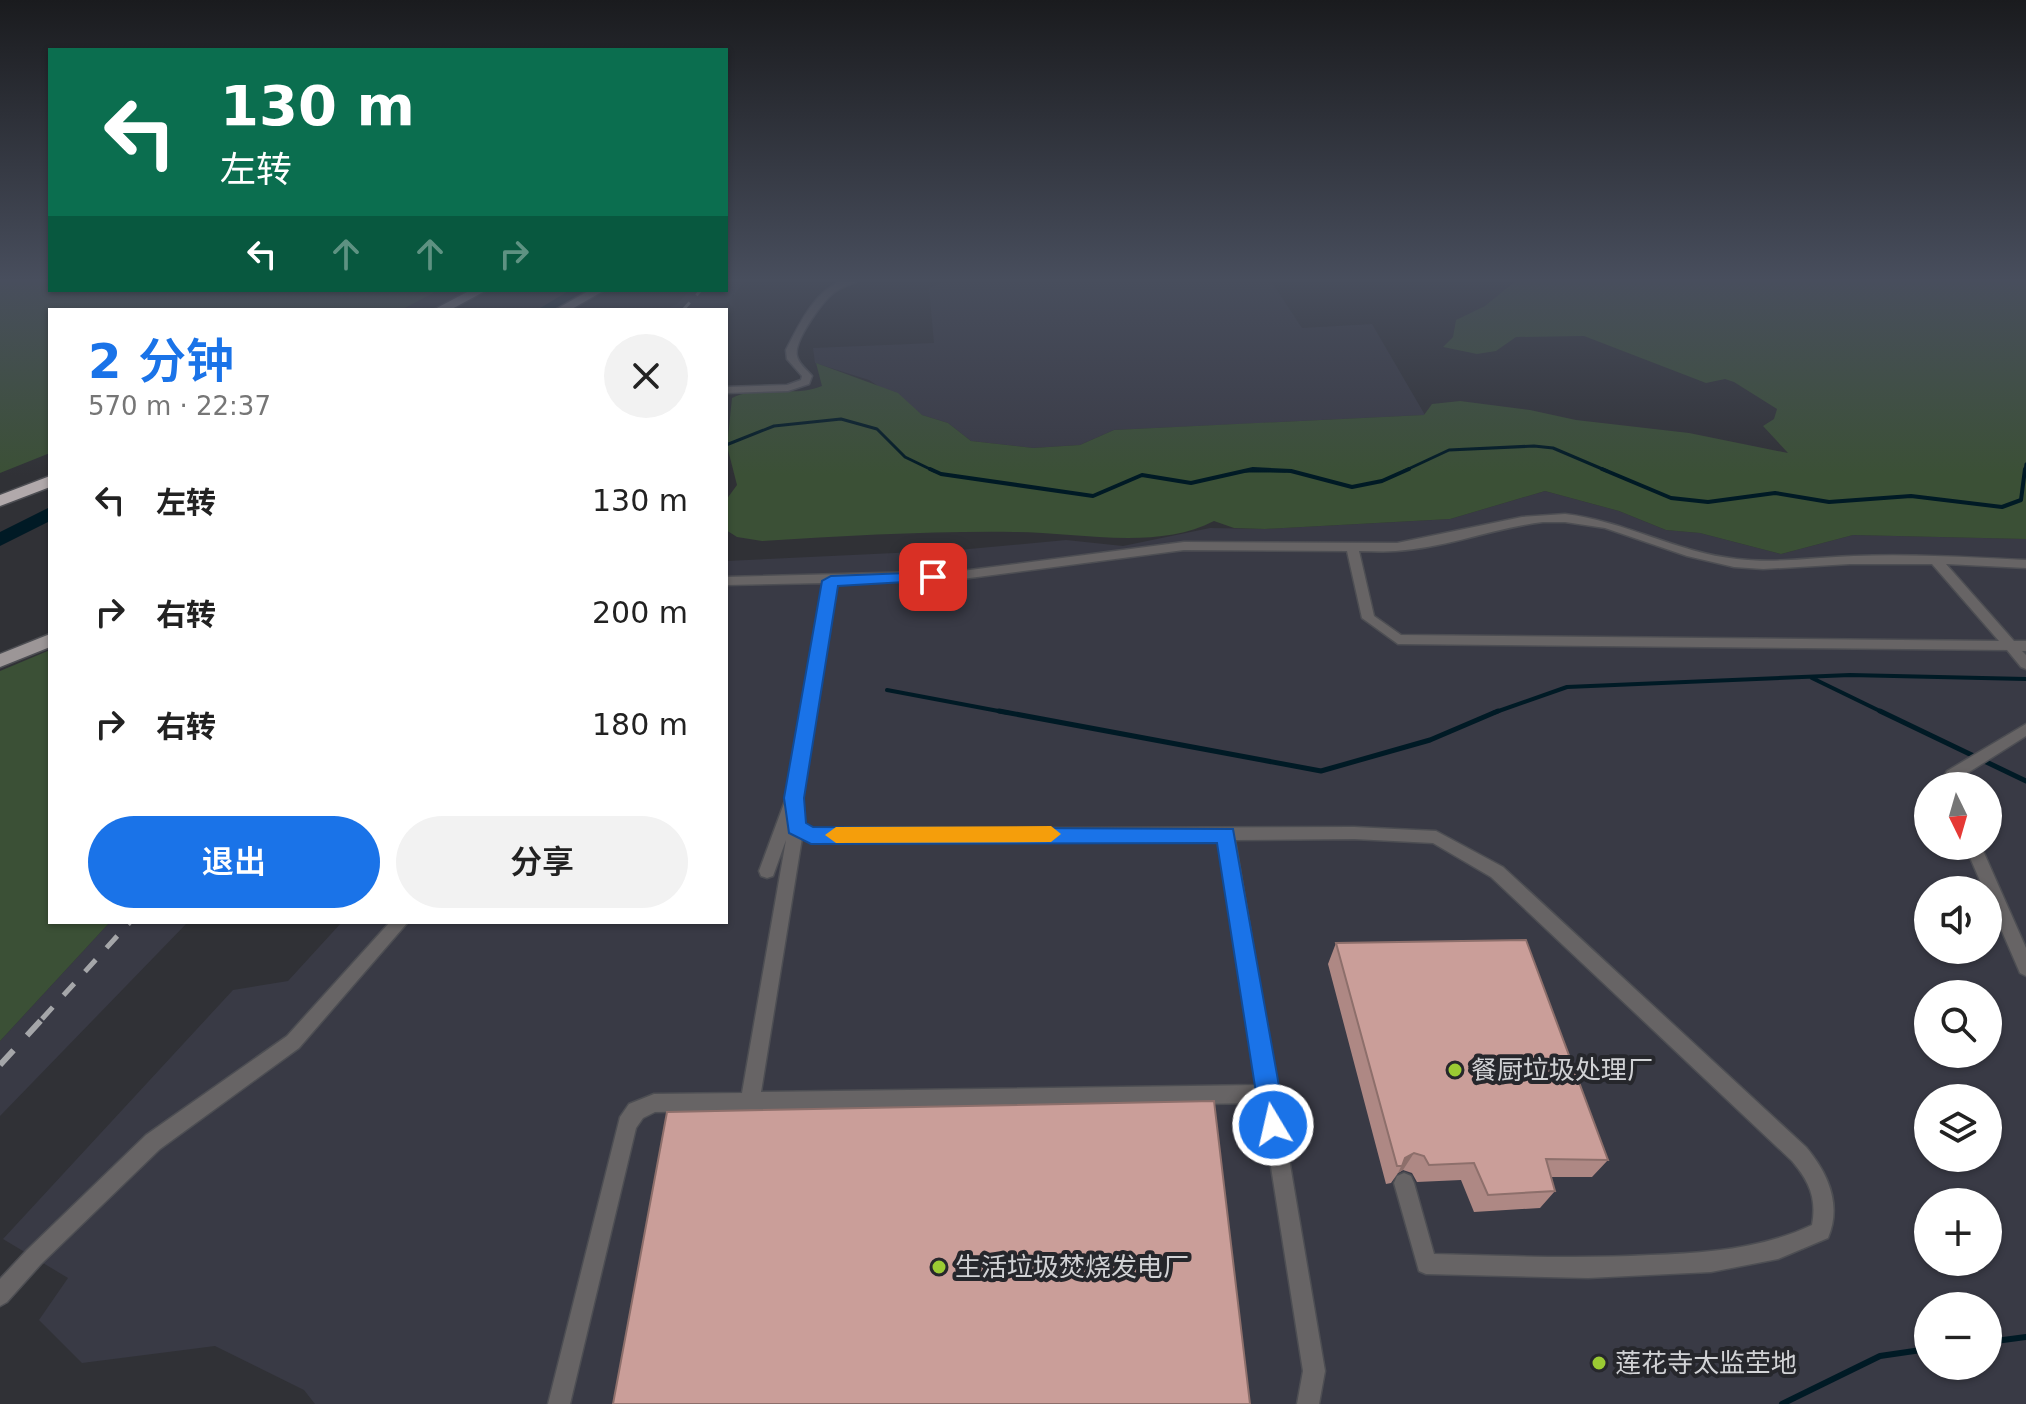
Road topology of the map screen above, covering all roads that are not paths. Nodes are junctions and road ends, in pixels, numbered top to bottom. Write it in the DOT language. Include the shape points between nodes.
graph roads {
  1 [pos="795,344"];
  2 [pos="728,390"];
  3 [pos="48,474"];
  4 [pos="48,482"];
  5 [pos="0,492"];
  6 [pos="0,501"];
  7 [pos="1352,547"];
  8 [pos="1935,560"];
  9 [pos="2026,564"];
  10 [pos="728,581"];
  11 [pos="831,581"];
  12 [pos="48,641"];
  13 [pos="2009,645"];
  14 [pos="2026,646"];
  15 [pos="0,661"];
  16 [pos="2026,664"];
  17 [pos="2026,729"];
  18 [pos="1957,772"];
  19 [pos="794,798"];
  20 [pos="796,828"];
  21 [pos="1226,835"];
  22 [pos="1979,860"];
  23 [pos="767,871"];
  24 [pos="398,924"];
  25 [pos="2026,968"];
  26 [pos="1268,1094"];
  27 [pos="750,1102"];
  28 [pos="1404,1183"];
  29 [pos="0,1295"];
  30 [pos="559,1404"];
  31 [pos="1308,1404"];
  1 -- 2 [label="street" via="790,355 807,376 805,382 788,388"];
  3 -- 5 [label="highway"];
  4 -- 6 [label="highway"];
  7 -- 8 [label="street" via="1427,544 1514,522 1567,518 1707,560 1739,564"];
  7 -- 11 [label="street" via="1184,546 971,574"];
  7 -- 13 [label="street" via="1368,618 1398,639"];
  8 -- 9 [label="street"];
  8 -- 13 [label="street"];
  10 -- 11 [label="street"];
  11 -- 19 [label="street"];
  12 -- 15 [label="main road"];
  13 -- 14 [label="street"];
  13 -- 16 [label="street"];
  17 -- 18 [label="street"];
  19 -- 20 [label="street"];
  19 -- 23 [label="street"];
  20 -- 21 [label="street" via="811,835"];
  20 -- 27 [label="street"];
  21 -- 26 [label="street"];
  21 -- 28 [label="street" via="1425,834 1471,854 1497,872 1799,1154 1816,1173 1826,1211 1821,1231 1801,1242 1717,1264 1602,1270 1426,1264"];
  22 -- 25 [label="street"];
  24 -- 29 [label="street" via="293,1042 153,1142"];
  26 -- 27 [label="street"];
  26 -- 31 [label="street" via="1314,1371"];
  27 -- 30 [label="street" via="654,1103 636,1111 627,1124"];
}
